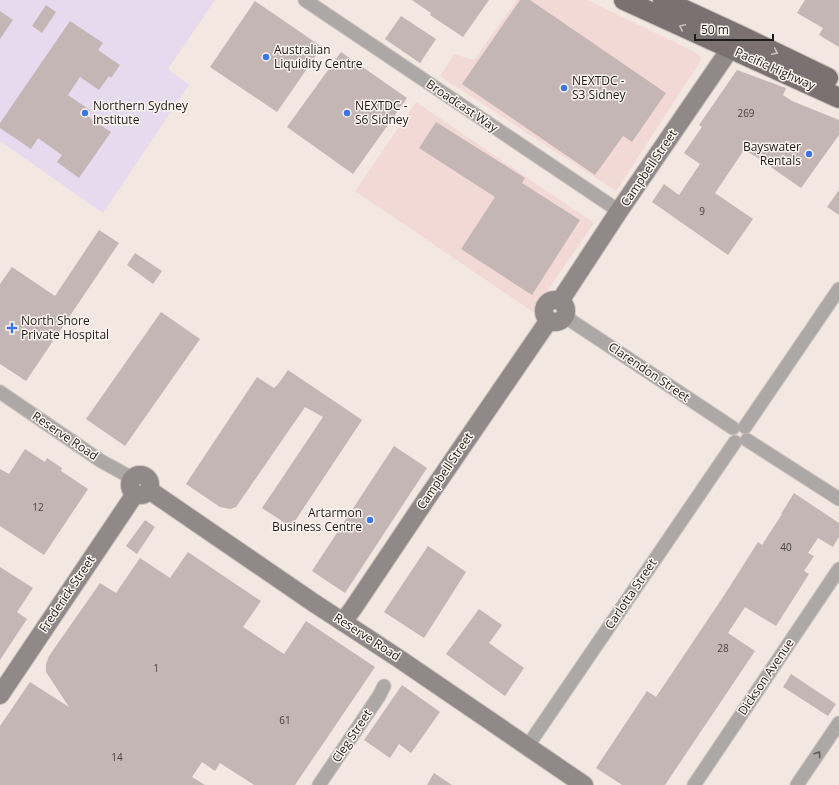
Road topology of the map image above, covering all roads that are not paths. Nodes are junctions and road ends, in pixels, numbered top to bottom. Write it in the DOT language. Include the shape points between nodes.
graph roads {
  1 [pos="305,0"];
  2 [pos="624,0"];
  3 [pos="663,0"];
  4 [pos="735,42"];
  5 [pos="839,83"];
  6 [pos="839,98"];
  7 [pos="619,211"];
  8 [pos="839,289"];
  9 [pos="558,312"];
  10 [pos="0,392"];
  11 [pos="740,434"];
  12 [pos="138,488"];
  13 [pos="839,499"];
  14 [pos="839,569"];
  15 [pos="343,622"];
  16 [pos="384,686"];
  17 [pos="0,695"];
  18 [pos="839,723"];
  19 [pos="528,747"];
  20 [pos="319,785"];
  21 [pos="584,785"];
  22 [pos="694,785"];
  23 [pos="797,785"];
  1 -- 7 [label="street, Broadcast Way"];
  4 -- 2 [label="main road, Pacific Highway, one-way"];
  3 -- 4 [label="main road, Pacific Highway"];
  4 -- 5 [label="main road, Pacific Highway, one-way"];
  4 -- 6 [label="main road, Pacific Highway"];
  4 -- 7 [label="street, Campbell Street"];
  7 -- 9 [label="street, Campbell Street"];
  8 -- 11 [label="street, Carlotta Street"];
  9 -- 11 [label="street, Clarendon Street"];
  9 -- 15 [label="street, Campbell Street"];
  10 -- 12 [label="street, Reserve Road"];
  11 -- 13 [label="street, Clarendon Street"];
  11 -- 19 [label="street, Carlotta Street"];
  12 -- 15 [label="street, Reserve Road"];
  12 -- 17 [label="street, Frederick Street"];
  14 -- 22 [label="street, Dickson Avenue"];
  15 -- 19 [label="street, Reserve Road"];
  16 -- 20 [label="street, Cleg Street"];
  23 -- 18 [label="street, one-way"];
  19 -- 21 [label="street, Reserve Road"];
}
